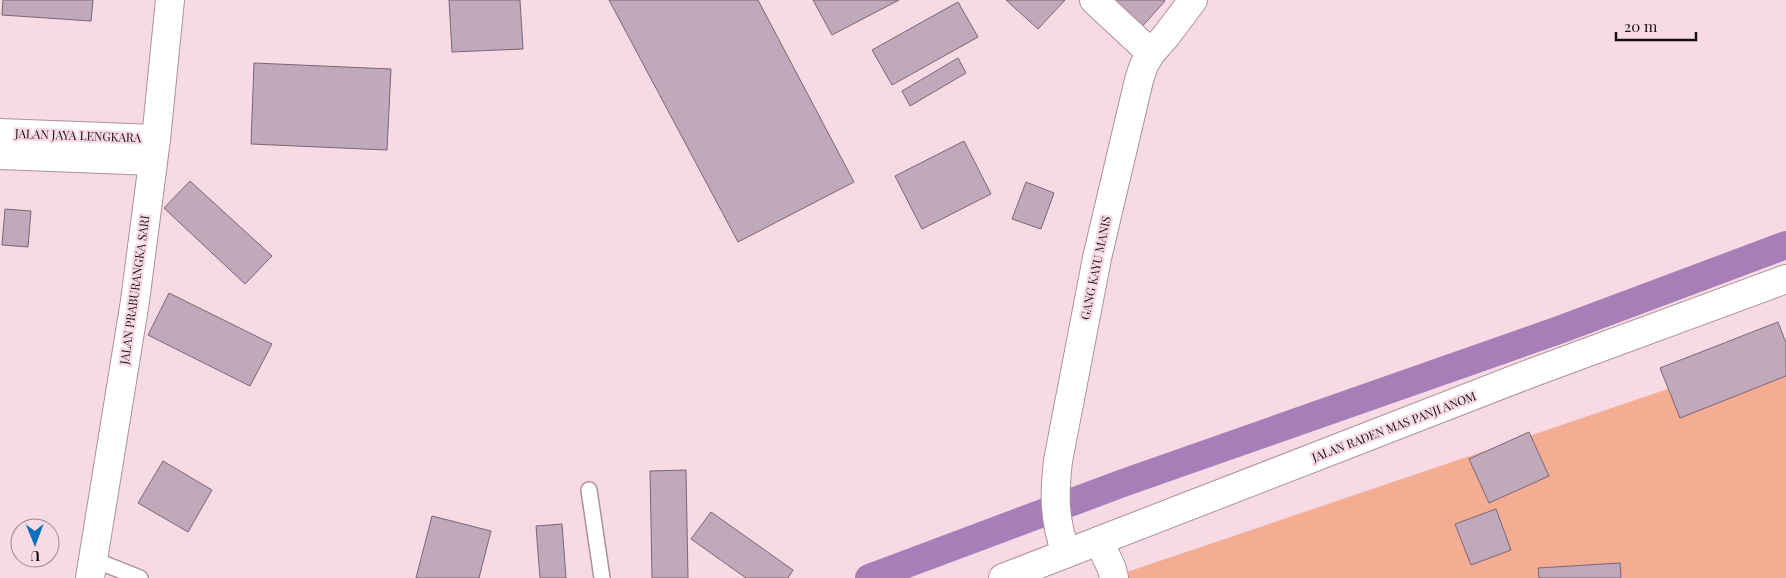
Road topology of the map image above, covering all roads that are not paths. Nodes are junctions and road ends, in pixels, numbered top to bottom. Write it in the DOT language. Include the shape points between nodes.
graph roads {
  1 [pos="170,0"];
  2 [pos="1094,0"];
  3 [pos="1192,0"];
  4 [pos="1151,53"];
  5 [pos="0,133"];
  6 [pos="154,150"];
  7 [pos="0,155"];
  8 [pos="1786,279"];
  9 [pos="590,490"];
  10 [pos="1099,541"];
  11 [pos="1066,553"];
  12 [pos="91,568"];
  13 [pos="140,578"];
  14 [pos="602,578"];
  15 [pos="1003,578"];
  16 [pos="1114,578"];
  1 -- 6 [label="street, JALAN PRABURANGKA SARI"];
  2 -- 4 [label="street"];
  3 -- 4 [label="street, GANG KAYU MANIS"];
  4 -- 11 [label="street, GANG KAYU MANIS" via="1138,80 1097,258 1058,461 1054,500"];
  5 -- 6 [label="street, JALAN JAYA LENGKARA"];
  6 -- 7 [label="street, JALAN JAYA LENGKARA"];
  6 -- 12 [label="street, JALAN PRABURANGKA SARI" via="128,349"];
  8 -- 10 [label="street, JALAN RADEN MAS PANJI ANOM" via="1534,372"];
  9 -- 14 [label="lane"];
  10 -- 11 [label="street, JALAN RADEN MAS PANJI ANOM"];
  10 -- 16 [label="street"];
  11 -- 15 [label="street, JALAN RADEN MAS PANJI ANOM"];
  12 -- 13 [label="lane"];
}
